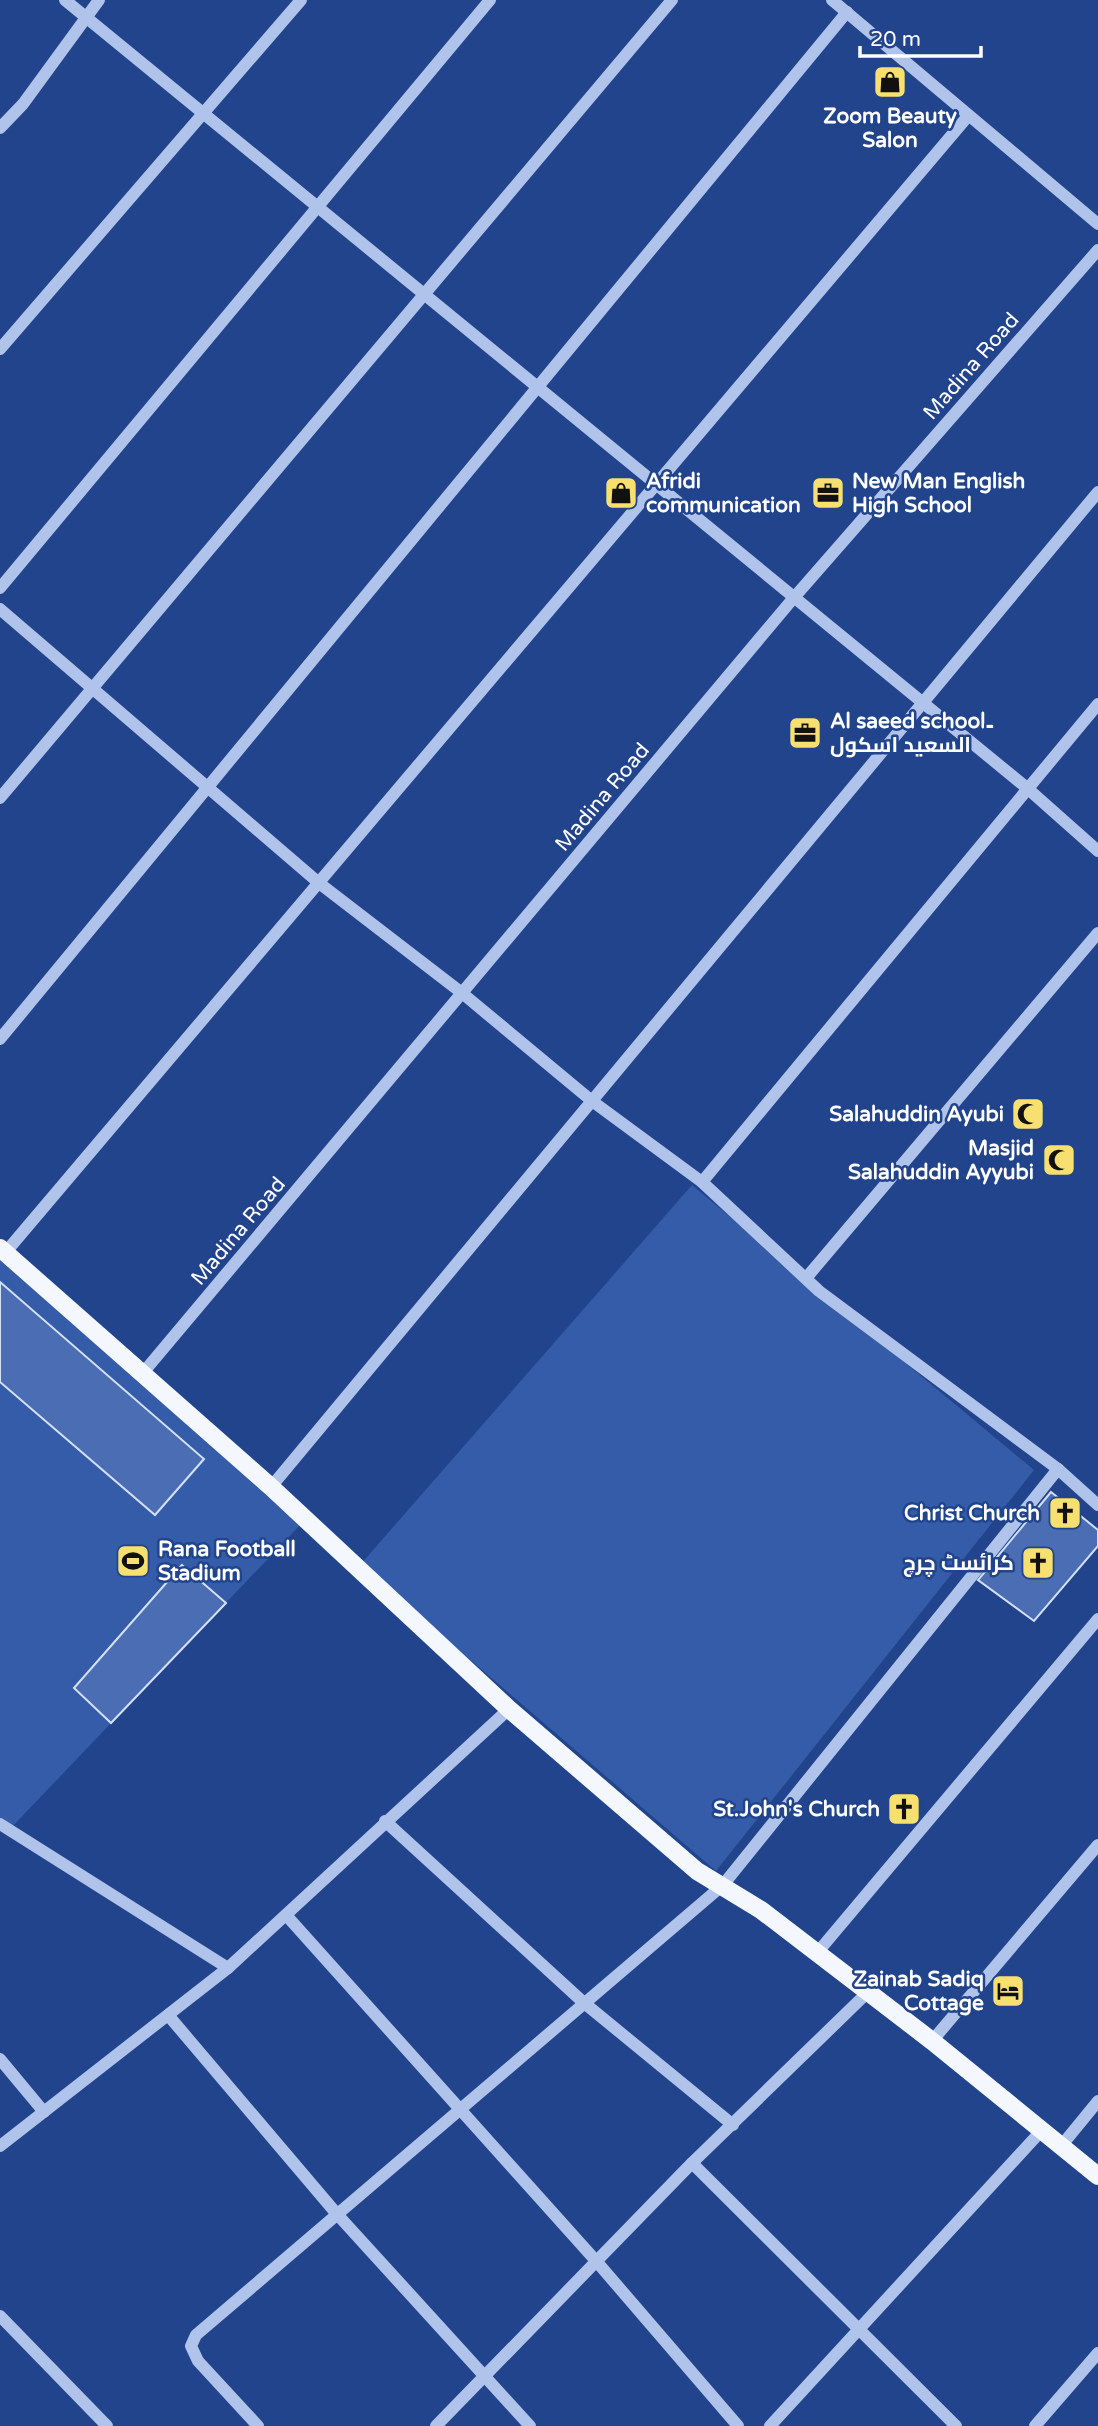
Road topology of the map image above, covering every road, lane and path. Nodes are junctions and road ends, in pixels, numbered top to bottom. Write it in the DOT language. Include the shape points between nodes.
graph roads {
  1 [pos="65,0"];
  2 [pos="99,0"];
  3 [pos="301,0"];
  4 [pos="490,0"];
  5 [pos="672,0"];
  6 [pos="832,0"];
  7 [pos="847,12"];
  8 [pos="85,17"];
  9 [pos="203,113"];
  10 [pos="968,116"];
  11 [pos="0,128"];
  12 [pos="317,207"];
  13 [pos="1098,224"];
  14 [pos="1098,250"];
  15 [pos="424,295"];
  16 [pos="0,349"];
  17 [pos="537,387"];
  18 [pos="656,485"];
  19 [pos="1098,492"];
  20 [pos="0,588"];
  21 [pos="795,598"];
  22 [pos="0,609"];
  23 [pos="93,688"];
  24 [pos="923,703"];
  25 [pos="1098,704"];
  26 [pos="208,787"];
  27 [pos="1027,788"];
  28 [pos="0,798"];
  29 [pos="1098,851"];
  30 [pos="319,883"];
  31 [pos="1098,933"];
  32 [pos="462,993"];
  33 [pos="0,1038"];
  34 [pos="592,1101"];
  35 [pos="702,1182"];
  36 [pos="3,1251"];
  37 [pos="807,1277"];
  38 [pos="142,1374"];
  39 [pos="1058,1469"];
  40 [pos="271,1487"];
  41 [pos="1098,1505"];
  42 [pos="1098,1619"];
  43 [pos="509,1709"];
  44 [pos="385,1821"];
  45 [pos="0,1824"];
  46 [pos="1098,1845"];
  47 [pos="723,1885"];
  48 [pos="286,1915"];
  49 [pos="817,1953"];
  50 [pos="228,1968"];
  51 [pos="868,1992"];
  52 [pos="583,2002"];
  53 [pos="167,2015"];
  54 [pos="932,2041"];
  55 [pos="0,2059"];
  56 [pos="1098,2101"];
  57 [pos="459,2108"];
  58 [pos="44,2112"];
  59 [pos="733,2125"];
  60 [pos="1043,2129"];
  61 [pos="1062,2145"];
  62 [pos="0,2146"];
  63 [pos="692,2164"];
  64 [pos="1098,2176"];
  65 [pos="336,2213"];
  66 [pos="597,2262"];
  67 [pos="0,2316"];
  68 [pos="859,2329"];
  69 [pos="1098,2353"];
  70 [pos="483,2376"];
  71 [pos="107,2426"];
  72 [pos="258,2426"];
  73 [pos="436,2426"];
  74 [pos="530,2426"];
  75 [pos="738,2426"];
  76 [pos="770,2426"];
  77 [pos="956,2426"];
  78 [pos="1035,2426"];
  1 -- 8 [label="street"];
  2 -- 8 [label="street"];
  3 -- 9 [label="street"];
  4 -- 12 [label="street"];
  5 -- 15 [label="street"];
  6 -- 7 [label="street"];
  7 -- 10 [label="street"];
  7 -- 17 [label="street"];
  8 -- 9 [label="street"];
  8 -- 11 [label="street" via="23,104"];
  9 -- 12 [label="street"];
  9 -- 16 [label="street"];
  10 -- 13 [label="street"];
  10 -- 18 [label="street"];
  12 -- 15 [label="street"];
  12 -- 20 [label="street"];
  14 -- 21 [label="street, Madina Road"];
  15 -- 17 [label="street"];
  15 -- 23 [label="street"];
  17 -- 18 [label="street"];
  17 -- 26 [label="street"];
  18 -- 21 [label="street"];
  18 -- 30 [label="street"];
  19 -- 24 [label="street"];
  21 -- 24 [label="street"];
  21 -- 32 [label="street, Madina Road"];
  22 -- 23 [label="street"];
  23 -- 26 [label="street"];
  23 -- 28 [label="street"];
  24 -- 27 [label="street"];
  24 -- 34 [label="street"];
  25 -- 27 [label="street"];
  26 -- 30 [label="street"];
  26 -- 33 [label="street"];
  27 -- 29 [label="street"];
  27 -- 35 [label="street"];
  30 -- 32 [label="street"];
  30 -- 36 [label="street"];
  31 -- 37 [label="street"];
  32 -- 34 [label="street"];
  32 -- 38 [label="street, Madina Road"];
  34 -- 35 [label="street"];
  34 -- 40 [label="street"];
  35 -- 37 [label="street"];
  36 -- 38 [label="main road"];
  37 -- 39 [label="street" via="819,1291"];
  38 -- 40 [label="main road"];
  39 -- 41 [label="street"];
  39 -- 47 [label="street"];
  40 -- 43 [label="main road"];
  42 -- 49 [label="street"];
  43 -- 44 [label="street"];
  43 -- 47 [label="main road" via="697,1871"];
  44 -- 48 [label="street"];
  44 -- 52 [label="street"];
  45 -- 50 [label="street"];
  46 -- 54 [label="street"];
  47 -- 49 [label="main road"];
  47 -- 52 [label="street"];
  48 -- 50 [label="street"];
  48 -- 57 [label="street"];
  49 -- 51 [label="main road"];
  50 -- 53 [label="street"];
  51 -- 54 [label="main road"];
  51 -- 59 [label="street"];
  52 -- 57 [label="street"];
  52 -- 59 [label="street"];
  53 -- 58 [label="street"];
  53 -- 65 [label="street"];
  54 -- 60 [label="main road"];
  55 -- 58 [label="street"];
  56 -- 61 [label="street"];
  57 -- 65 [label="street"];
  57 -- 66 [label="street"];
  58 -- 62 [label="street"];
  59 -- 63 [label="street"];
  60 -- 61 [label="main road"];
  60 -- 68 [label="street"];
  61 -- 64 [label="main road"];
  63 -- 66 [label="street"];
  63 -- 68 [label="street"];
  65 -- 70 [label="street"];
  65 -- 72 [label="street" via="196,2335 191,2346 198,2361"];
  66 -- 70 [label="street"];
  66 -- 75 [label="street"];
  67 -- 71 [label="street"];
  68 -- 76 [label="street"];
  68 -- 77 [label="street"];
  69 -- 78 [label="street"];
  70 -- 73 [label="street"];
  70 -- 74 [label="street"];
}
